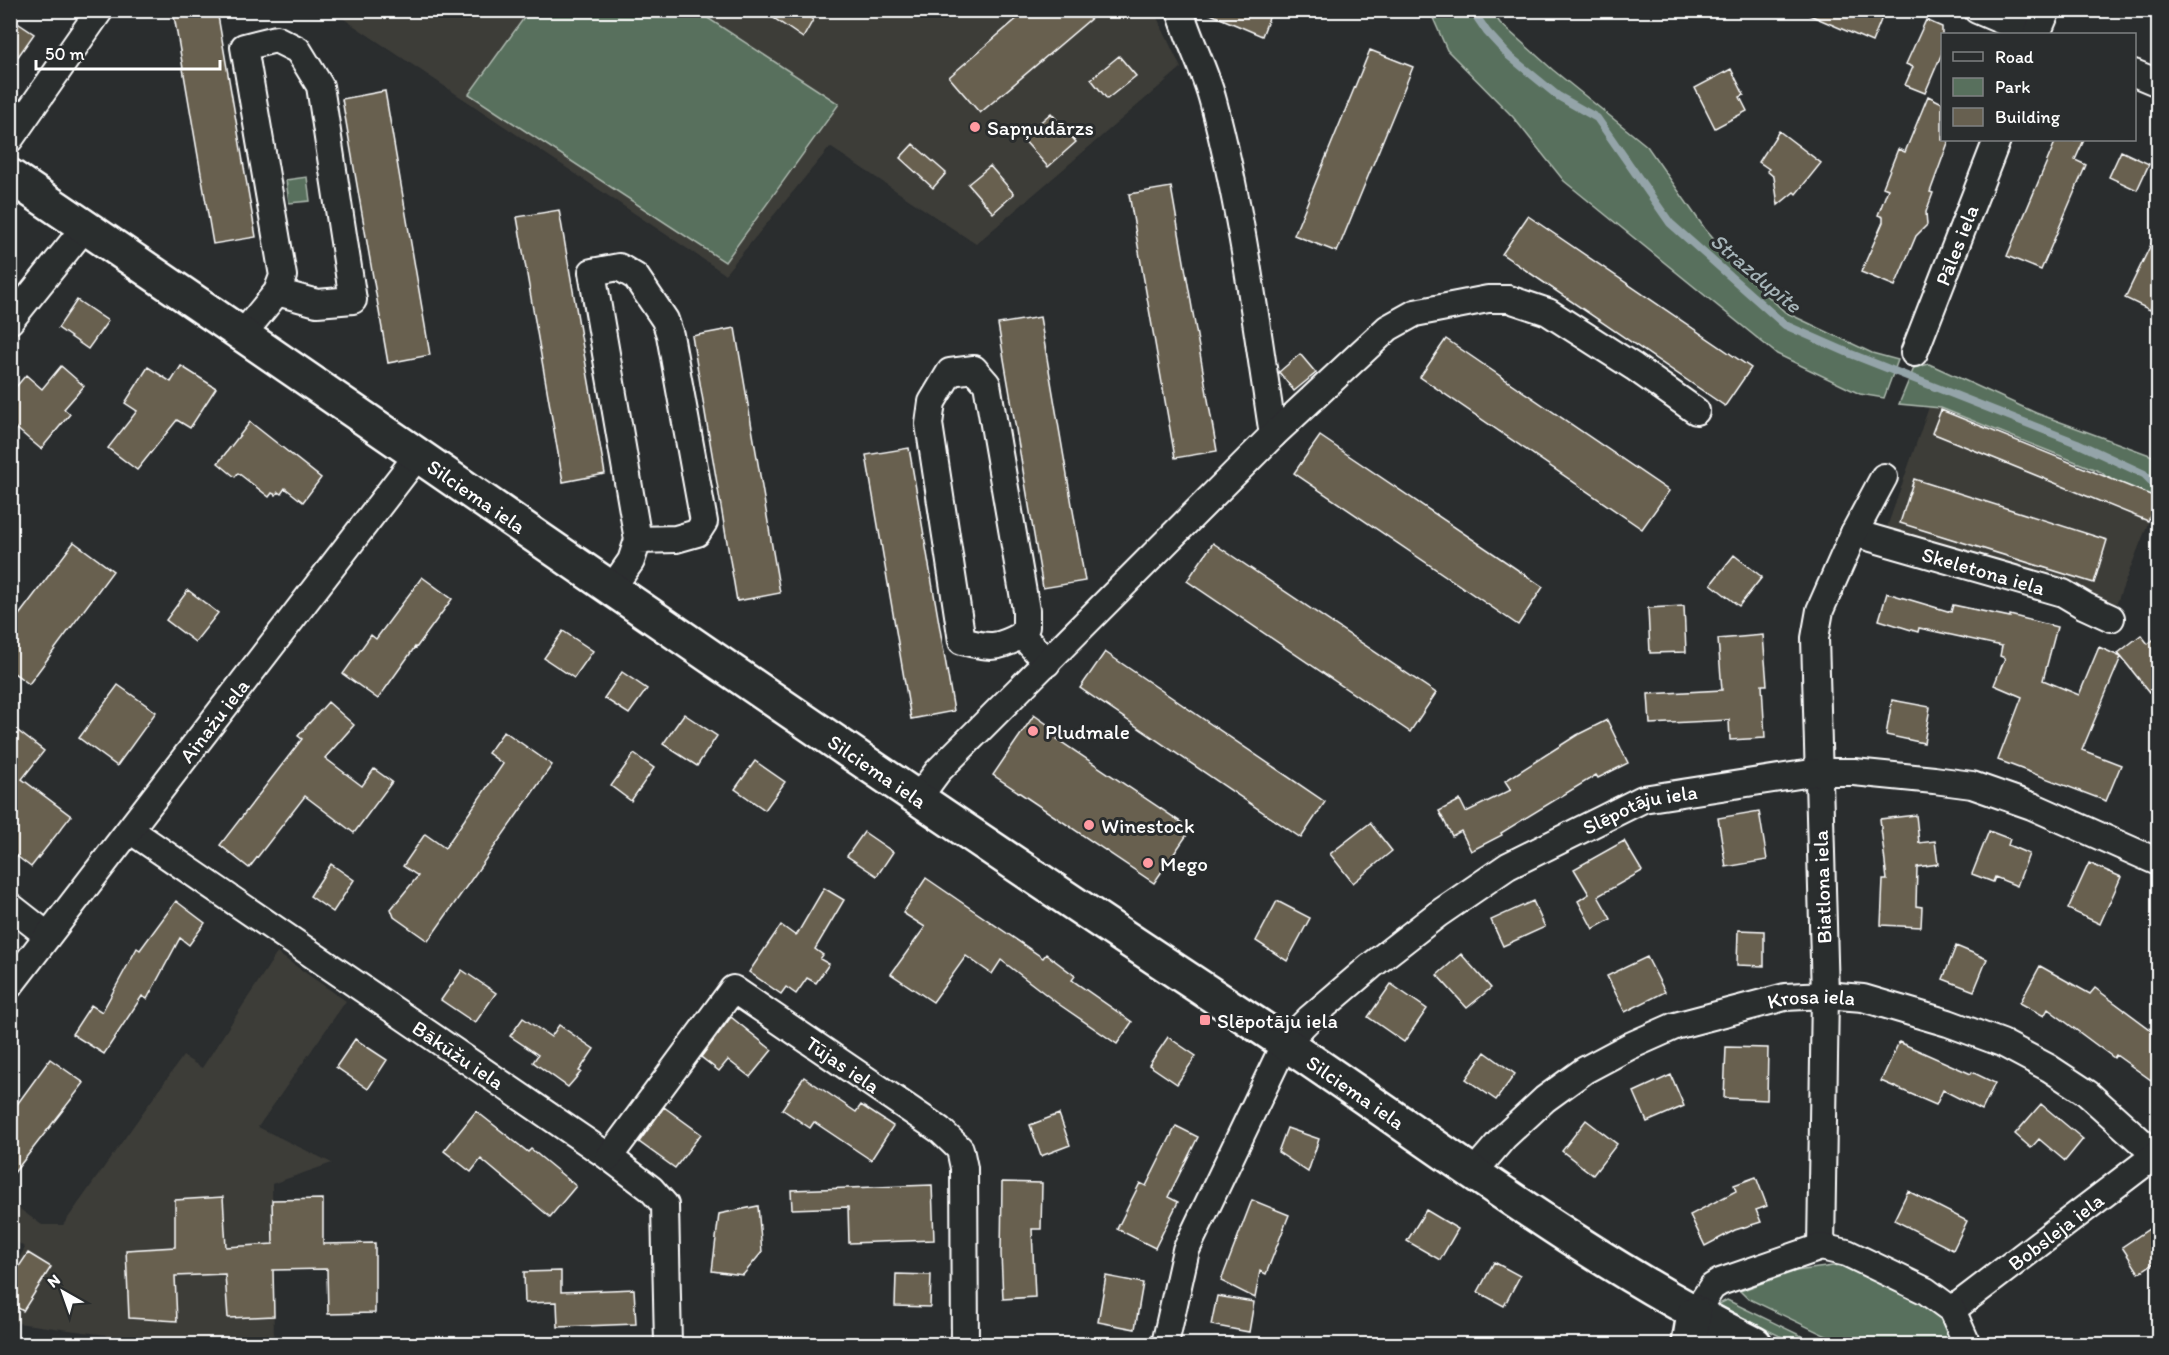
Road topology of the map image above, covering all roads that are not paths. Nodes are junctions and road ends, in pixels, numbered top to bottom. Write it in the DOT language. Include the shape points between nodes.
graph roads {
  1 [pos="100,10"];
  2 [pos="1180,10"];
  3 [pos="1977,10"];
  4 [pos="2047,10"];
  5 [pos="2033,33"];
  6 [pos="2036,33"];
  7 [pos="2136,74"];
  8 [pos="2158,83"];
  9 [pos="10,139"];
  10 [pos="1997,141"];
  11 [pos="10,177"];
  12 [pos="85,227"];
  13 [pos="278,292"];
  14 [pos="10,321"];
  15 [pos="242,335"];
  16 [pos="1914,353"];
  17 [pos="1696,411"];
  18 [pos="1273,435"];
  19 [pos="418,455"];
  20 [pos="1884,477"];
  21 [pos="1854,533"];
  22 [pos="638,540"];
  23 [pos="612,588"];
  24 [pos="2111,618"];
  25 [pos="1022,635"];
  26 [pos="1047,663"];
  27 [pos="1818,772"];
  28 [pos="918,798"];
  29 [pos="130,830"];
  30 [pos="2158,862"];
  31 [pos="10,906"];
  32 [pos="47,935"];
  33 [pos="10,985"];
  34 [pos="1825,995"];
  35 [pos="1285,1043"];
  36 [pos="2158,1155"];
  37 [pos="609,1157"];
  38 [pos="1473,1173"];
  39 [pos="1821,1247"];
  40 [pos="1952,1310"];
  41 [pos="1691,1329"];
  42 [pos="668,1344"];
  43 [pos="965,1344"];
  44 [pos="1165,1344"];
  45 [pos="1755,1344"];
  46 [pos="1967,1344"];
  1 -- 9 [label="street"];
  2 -- 18 [label="street" via="1212,98 1238,212"];
  3 -- 5 [label="street"];
  4 -- 6 [label="street"];
  7 -- 8 [label="street"];
  10 -- 16 [label="street, Pāles iela"];
  11 -- 12 [label="street, Silciema iela"];
  12 -- 14 [label="street"];
  12 -- 15 [label="street, Silciema iela"];
  13 -- 13 [label="street" via="283,276 244,47 276,39 298,50 320,86 353,300 317,303"];
  13 -- 15 [label="street"];
  15 -- 19 [label="street, Silciema iela"];
  17 -- 18 [label="street" via="1548,312 1509,299 1488,298 1415,313 1388,328"];
  18 -- 26 [label="street"];
  19 -- 23 [label="street, Silciema iela"];
  19 -- 29 [label="street, Ainažu iela"];
  20 -- 21 [label="street, Biatlona iela"];
  21 -- 24 [label="street, Skeletona iela" via="2063,593"];
  21 -- 27 [label="street, Biatlona iela" via="1820,610 1815,638"];
  22 -- 22 [label="street" via="592,272 620,267 636,277 665,320 670,335 704,522 697,533"];
  22 -- 23 [label="street" via="631,561"];
  23 -- 28 [label="street, Silciema iela"];
  25 -- 25 [label="street" via="1005,645 989,648 962,641 930,424 932,402 950,372 974,369 987,384 1026,610"];
  25 -- 26 [label="street"];
  26 -- 28 [label="street" via="938,771"];
  27 -- 30 [label="street, Slēpotāju iela" via="1854,772 1972,785 2032,806"];
  27 -- 34 [label="street, Biatlona iela"];
  27 -- 35 [label="street, Slēpotāju iela" via="1643,799 1573,832 1508,866 1438,914 1371,966"];
  28 -- 35 [label="street, Silciema iela"];
  29 -- 32 [label="street, Ainažu iela"];
  29 -- 37 [label="street, Bākūžu iela"];
  31 -- 32 [label="street"];
  32 -- 33 [label="street, Ainažu iela"];
  34 -- 36 [label="street, Krosa iela" via="1863,998 2002,1043 2087,1093"];
  34 -- 38 [label="street, Krosa iela" via="1785,998 1675,1026 1630,1046 1585,1070 1545,1099"];
  34 -- 39 [label="street, Biatlona iela"];
  35 -- 38 [label="street, Silciema iela"];
  35 -- 44 [label="street, Slēpotāju iela" via="1186,1250"];
  36 -- 40 [label="street, Bobsleja iela"];
  37 -- 42 [label="street, Bākūžu iela" via="651,1189 665,1205"];
  37 -- 43 [label="street, Tūjas iela" via="734,989 940,1130 960,1149 964,1179"];
  38 -- 41 [label="street, Silciema iela" via="1550,1224"];
  39 -- 40 [label="street" via="1867,1262 1926,1291"];
  39 -- 41 [label="street" via="1720,1281 1712,1287"];
  40 -- 46 [label="street"];
  41 -- 45 [label="street, Silciema iela"];
}
